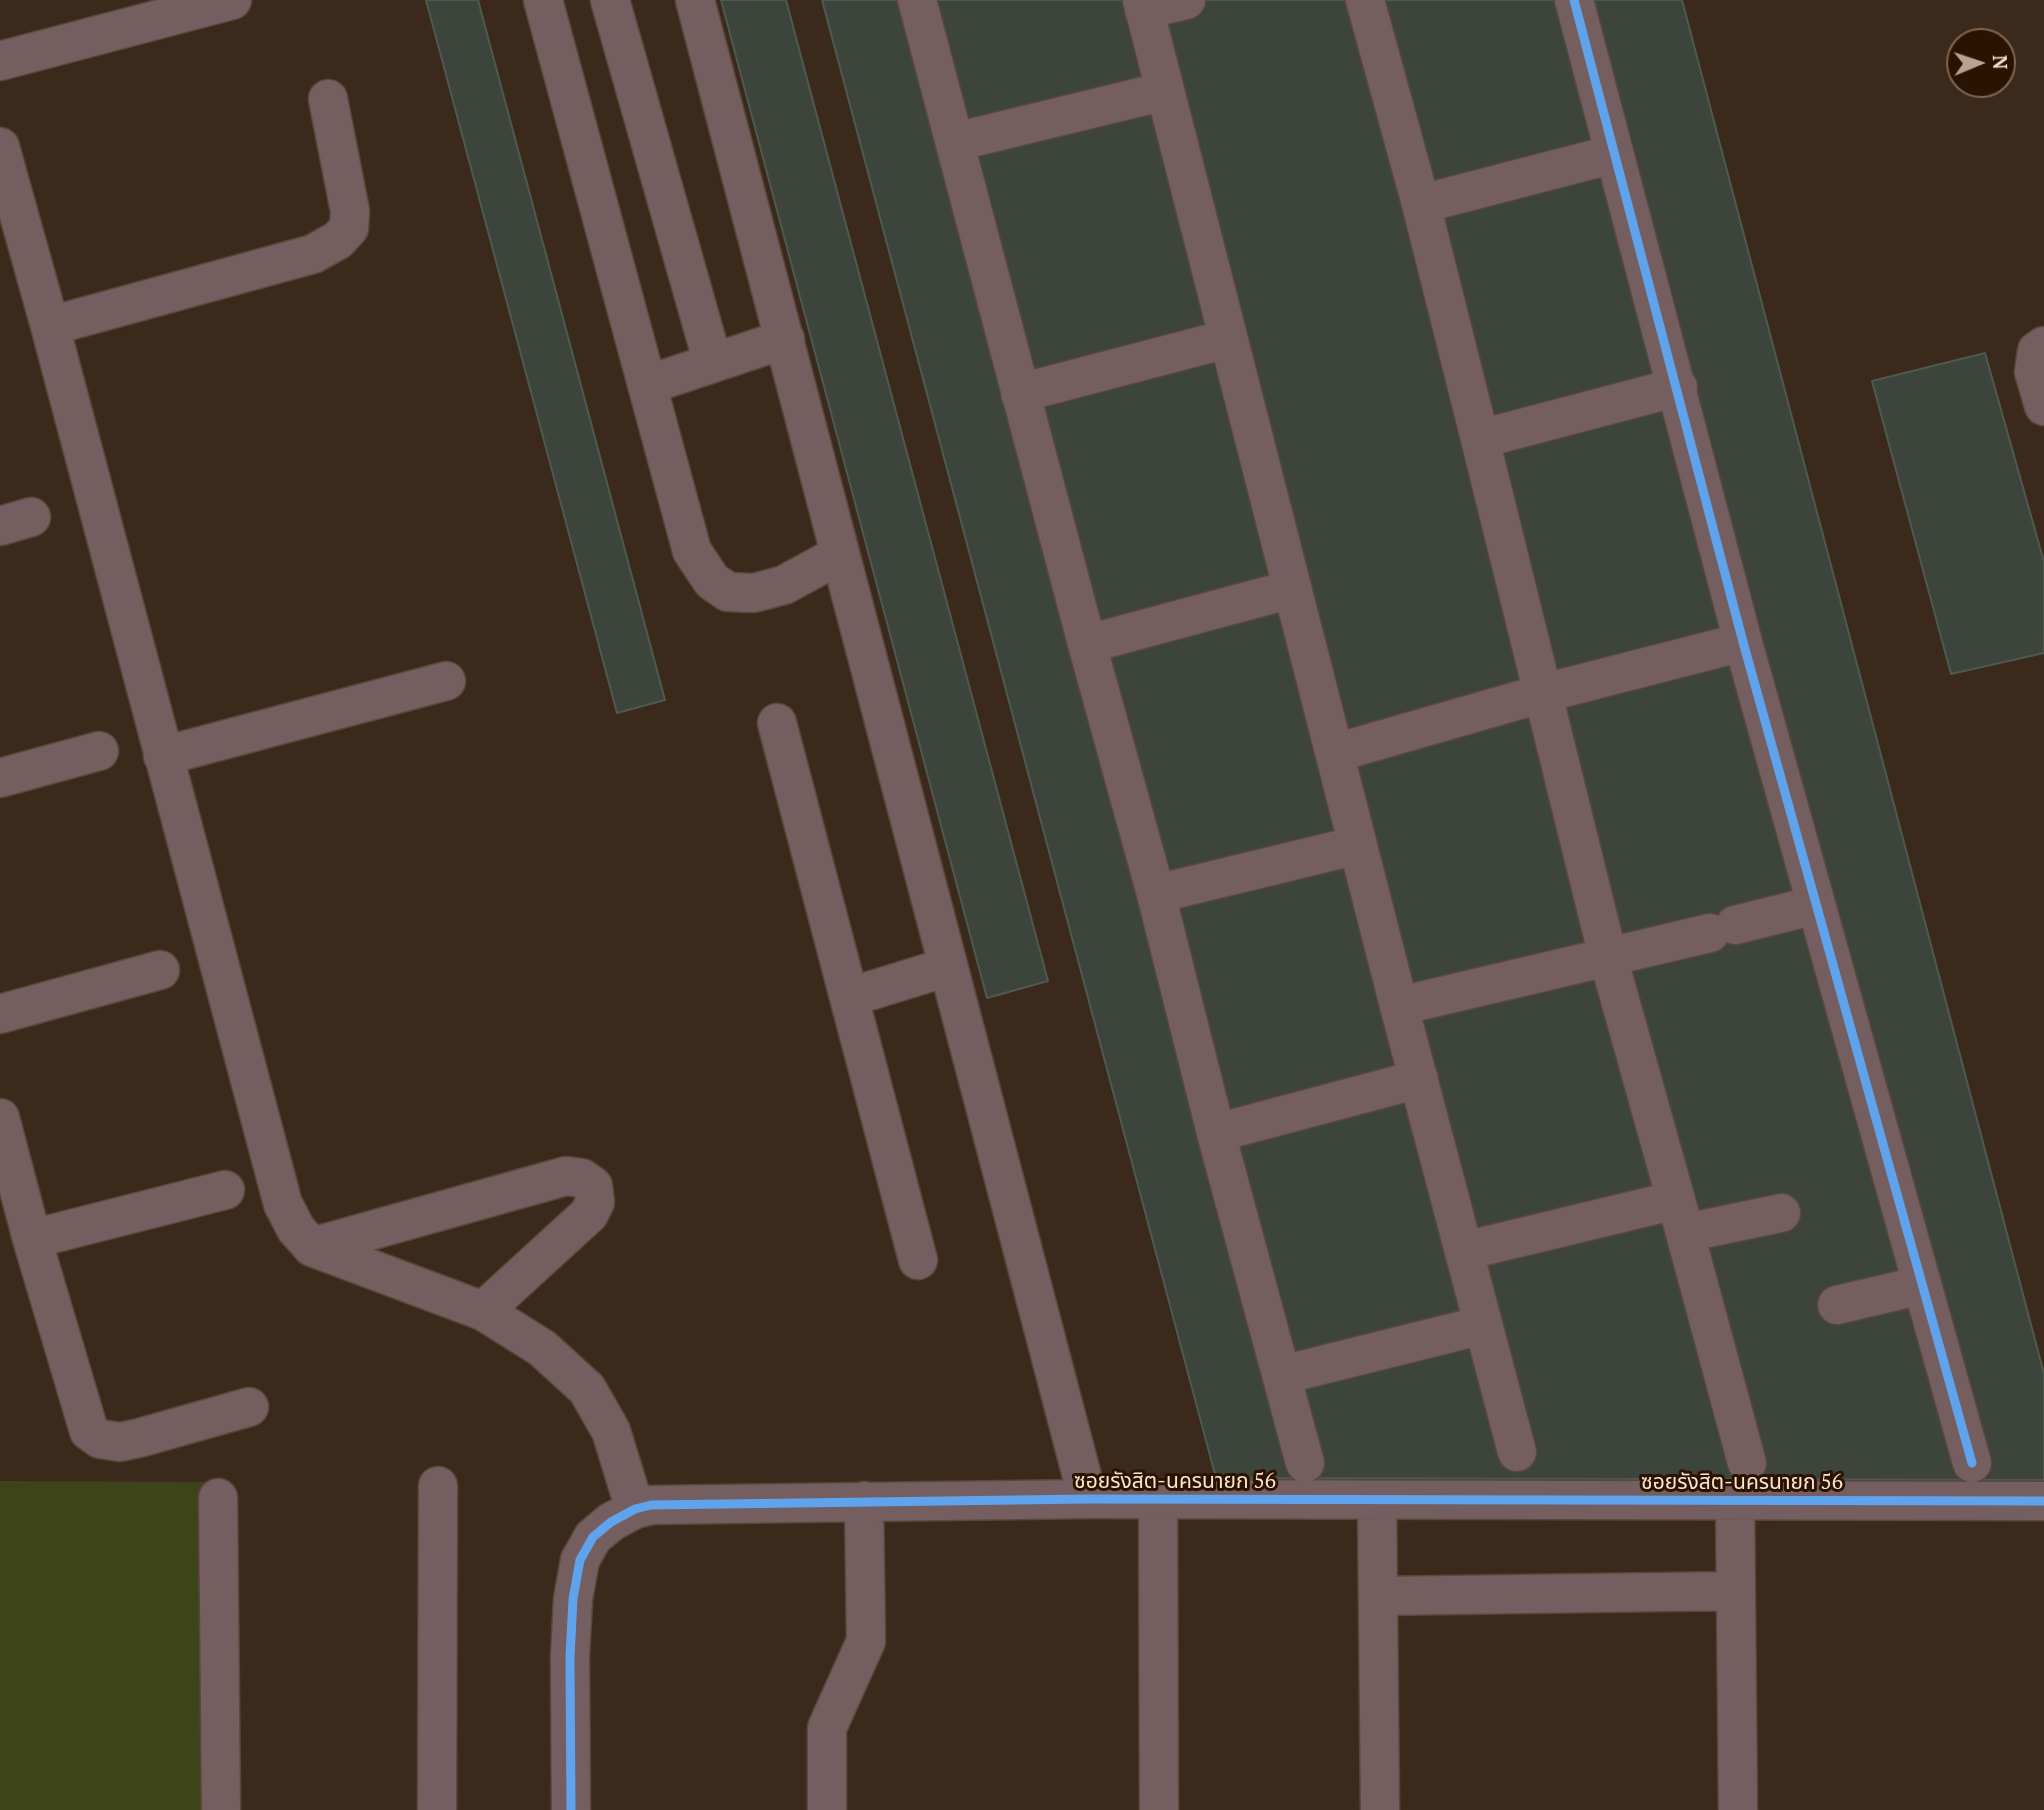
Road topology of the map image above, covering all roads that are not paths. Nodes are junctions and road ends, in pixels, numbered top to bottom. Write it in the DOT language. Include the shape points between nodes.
graph roads {
  1 [pos="232,0"];
  2 [pos="543,0"];
  3 [pos="610,0"];
  4 [pos="695,0"];
  5 [pos="918,0"];
  6 [pos="1186,0"];
  7 [pos="1365,0"];
  8 [pos="1574,0"];
  9 [pos="1143,5"];
  10 [pos="0,61"];
  11 [pos="1166,91"];
  12 [pos="328,99"];
  13 [pos="955,142"];
  14 [pos="0,147"];
  15 [pos="1614,153"];
  16 [pos="1421,204"];
  17 [pos="50,326"];
  18 [pos="785,339"];
  19 [pos="1227,339"];
  20 [pos="2044,346"];
  21 [pos="713,363"];
  22 [pos="647,385"];
  23 [pos="1678,387"];
  24 [pos="1020,393"];
  25 [pos="2044,406"];
  26 [pos="1480,439"];
  27 [pos="839,555"];
  28 [pos="1292,589"];
  29 [pos="1743,642"];
  30 [pos="1087,644"];
  31 [pos="446,681"];
  32 [pos="1544,693"];
  33 [pos="777,723"];
  34 [pos="99,751"];
  35 [pos="1335,753"];
  36 [pos="163,756"];
  37 [pos="0,778"];
  38 [pos="1357,845"];
  39 [pos="1156,894"];
  40 [pos="1816,905"];
  41 [pos="1608,957"];
  42 [pos="947,967"];
  43 [pos="160,970"];
  44 [pos="850,997"];
  45 [pos="1399,1006"];
  46 [pos="0,1014"];
  47 [pos="1419,1079"];
  48 [pos="0,1118"];
  49 [pos="1216,1133"];
  50 [pos="225,1189"];
  51 [pos="1780,1213"];
  52 [pos="1681,1216"];
  53 [pos="32,1239"];
  54 [pos="312,1247"];
  55 [pos="1464,1251"];
  56 [pos="918,1260"];
  57 [pos="1923,1285"];
  58 [pos="1837,1305"];
  59 [pos="483,1311"];
  60 [pos="1483,1325"];
  61 [pos="1282,1375"];
  62 [pos="249,1407"];
  63 [pos="1517,1452"];
  64 [pos="1305,1463"];
  65 [pos="1746,1463"];
  66 [pos="1972,1463"];
  67 [pos="438,1486"];
  68 [pos="218,1498"];
  69 [pos="1088,1499"];
  70 [pos="1158,1499"];
  71 [pos="1377,1500"];
  72 [pos="1735,1500"];
  73 [pos="2044,1501"];
  74 [pos="864,1502"];
  75 [pos="635,1509"];
  76 [pos="1736,1591"];
  77 [pos="1377,1596"];
  78 [pos="221,1810"];
  79 [pos="437,1810"];
  80 [pos="571,1810"];
  81 [pos="827,1810"];
  82 [pos="1159,1810"];
  83 [pos="1380,1810"];
  84 [pos="1738,1810"];
  1 -- 10 [label="street"];
  2 -- 22 [label="street"];
  3 -- 21 [label="street"];
  4 -- 18 [label="street"];
  5 -- 13 [label="street"];
  6 -- 9 [label="street"];
  7 -- 16 [label="street"];
  8 -- 15 [label="street"];
  9 -- 11 [label="street"];
  11 -- 13 [label="street"];
  11 -- 19 [label="street"];
  12 -- 17 [label="street" via="350,211 349,228 338,240 313,254"];
  13 -- 24 [label="street"];
  14 -- 17 [label="street"];
  15 -- 16 [label="street"];
  15 -- 23 [label="street"];
  16 -- 26 [label="street"];
  17 -- 36 [label="street"];
  18 -- 21 [label="street"];
  18 -- 27 [label="street"];
  19 -- 24 [label="street"];
  19 -- 28 [label="street"];
  20 -- 25 [label="street" via="2038,351 2034,372"];
  21 -- 22 [label="street"];
  22 -- 27 [label="street" via="692,551 712,581 728,592 754,593 784,585"];
  23 -- 26 [label="street"];
  23 -- 29 [label="street"];
  24 -- 30 [label="street"];
  26 -- 32 [label="street"];
  27 -- 42 [label="street"];
  28 -- 30 [label="street"];
  28 -- 35 [label="street"];
  29 -- 32 [label="street"];
  29 -- 40 [label="street"];
  30 -- 39 [label="street"];
  31 -- 36 [label="street"];
  32 -- 35 [label="street"];
  32 -- 41 [label="street"];
  33 -- 44 [label="street"];
  34 -- 37 [label="street"];
  35 -- 38 [label="street"];
  36 -- 54 [label="street" via="283,1204"];
  38 -- 39 [label="street"];
  38 -- 45 [label="street"];
  39 -- 49 [label="street"];
  40 -- 41 [label="street"];
  40 -- 57 [label="street"];
  41 -- 45 [label="street"];
  41 -- 52 [label="street"];
  42 -- 44 [label="street"];
  42 -- 69 [label="street"];
  43 -- 46 [label="street"];
  44 -- 56 [label="street"];
  45 -- 47 [label="street"];
  47 -- 49 [label="street"];
  47 -- 55 [label="street"];
  48 -- 53 [label="street"];
  49 -- 61 [label="street"];
  50 -- 53 [label="street"];
  51 -- 52 [label="street"];
  52 -- 55 [label="street"];
  52 -- 65 [label="street"];
  53 -- 62 [label="street" via="89,1431 110,1441 130,1440"];
  54 -- 59 [label="street"];
  54 -- 59 [label="street" via="566,1176 582,1178 593,1186 595,1202 589,1214"];
  55 -- 60 [label="street"];
  57 -- 58 [label="street"];
  57 -- 66 [label="street"];
  59 -- 75 [label="street" via="542,1348 587,1389 611,1431"];
  60 -- 61 [label="street"];
  60 -- 63 [label="street"];
  61 -- 64 [label="street"];
  67 -- 79 [label="street"];
  68 -- 78 [label="street"];
  69 -- 70 [label="street, ซอยรังสิต-นครนายก 56"];
  69 -- 74 [label="street, ซอยรังสิต-นครนายก 56"];
  70 -- 71 [label="street, ซอยรังสิต-นครนายก 56"];
  70 -- 82 [label="street"];
  71 -- 72 [label="street, ซอยรังสิต-นครนายก 56"];
  71 -- 77 [label="street"];
  72 -- 73 [label="street, ซอยรังสิต-นครนายก 56"];
  72 -- 76 [label="street"];
  74 -- 75 [label="street, ซอยรังสิต-นครนายก 56" via="651,1505"];
  74 -- 81 [label="street" via="866,1641 827,1728"];
  75 -- 80 [label="street, ซอยรังสิต-นครนายก 56" via="593,1537 580,1560 570,1657"];
  76 -- 77 [label="street"];
  76 -- 84 [label="street"];
  77 -- 83 [label="street"];
}
